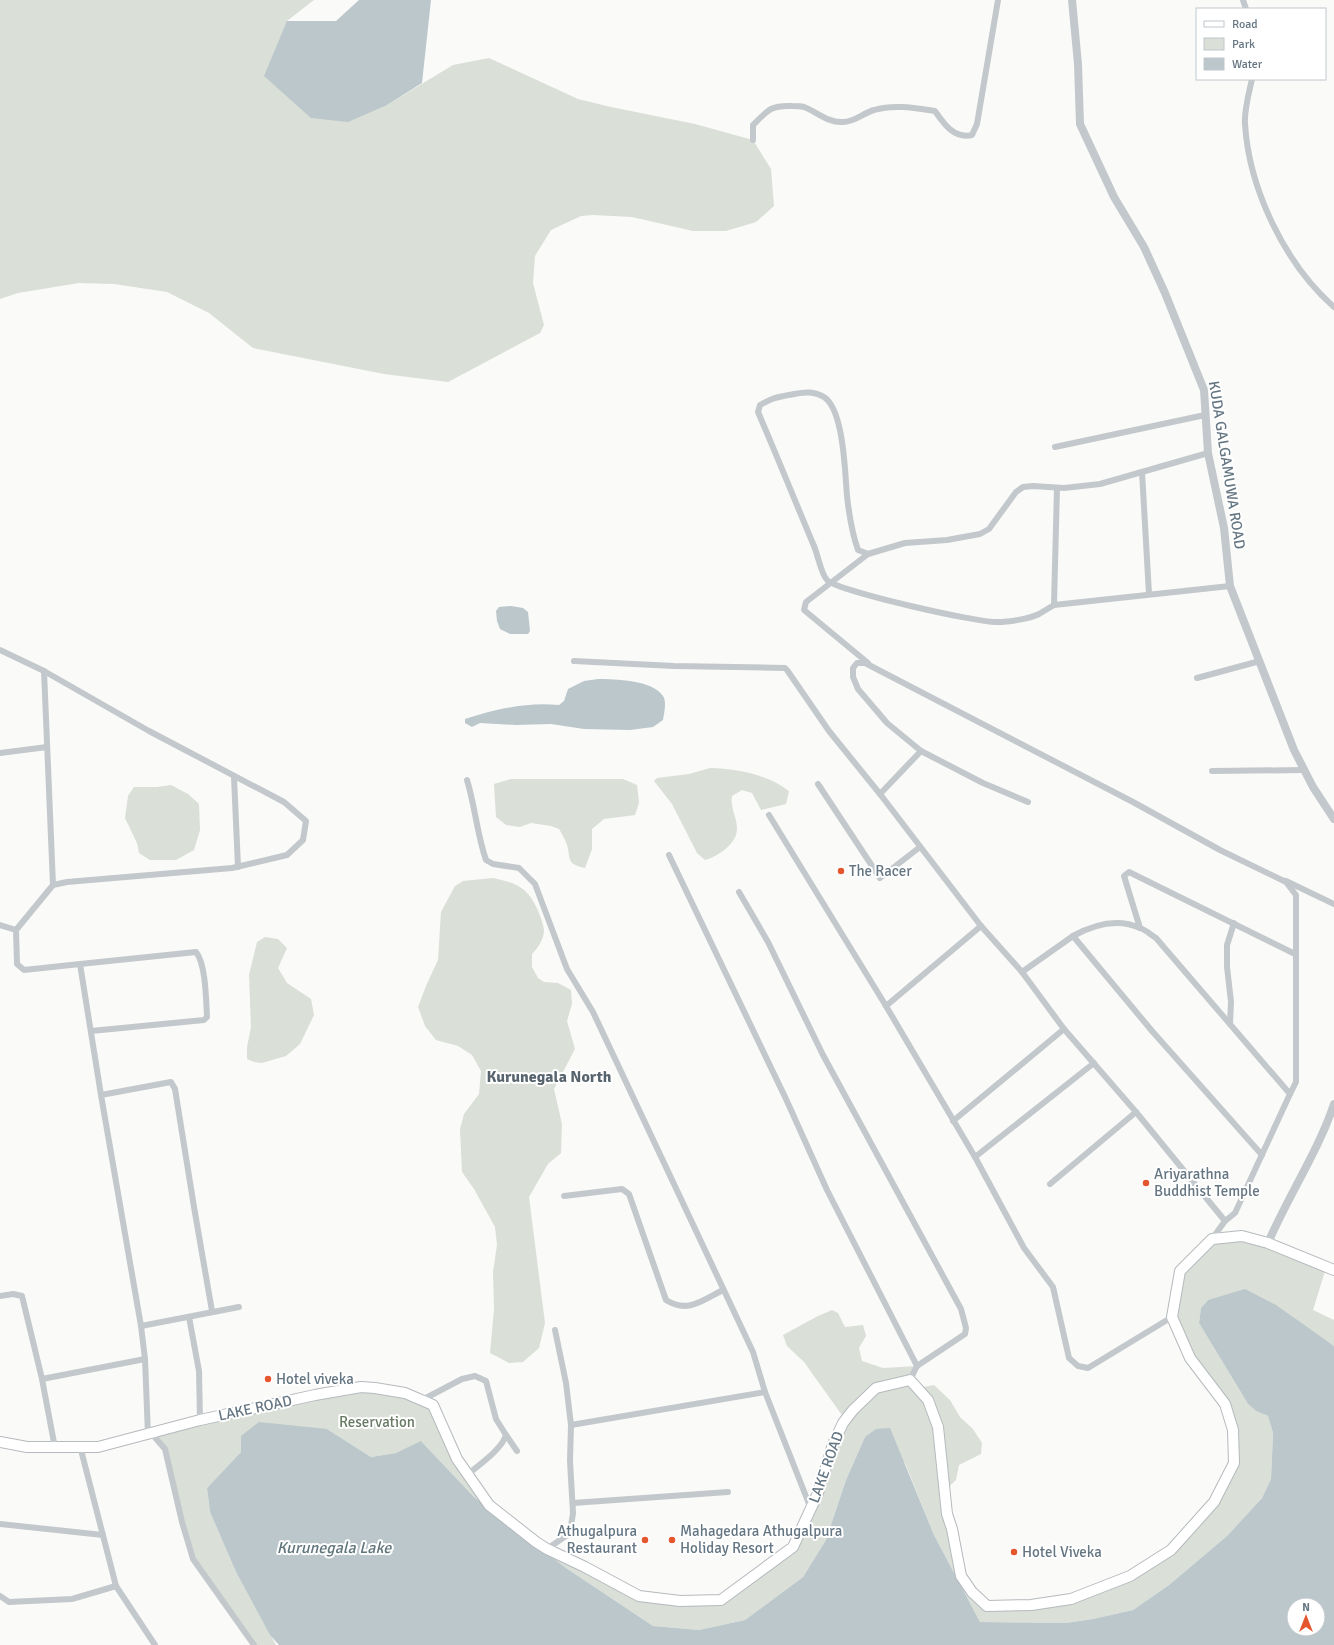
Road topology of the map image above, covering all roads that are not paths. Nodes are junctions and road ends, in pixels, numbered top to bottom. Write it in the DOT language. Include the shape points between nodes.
graph roads {
  1 [pos="998,0"];
  2 [pos="1072,0"];
  3 [pos="1252,80"];
  4 [pos="753,140"];
  5 [pos="1334,307"];
  6 [pos="1205,415"];
  7 [pos="1054,447"];
  8 [pos="1208,453"];
  9 [pos="1142,472"];
  10 [pos="1057,488"];
  11 [pos="868,554"];
  12 [pos="831,583"];
  13 [pos="1230,586"];
  14 [pos="1149,594"];
  15 [pos="1054,605"];
  16 [pos="0,650"];
  17 [pos="574,661"];
  18 [pos="1260,661"];
  19 [pos="872,667"];
  20 [pos="44,671"];
  21 [pos="1197,678"];
  22 [pos="47,747"];
  23 [pos="921,752"];
  24 [pos="0,753"];
  25 [pos="1305,770"];
  26 [pos="1212,771"];
  27 [pos="234,777"];
  28 [pos="467,780"];
  29 [pos="818,784"];
  30 [pos="880,794"];
  31 [pos="1028,802"];
  32 [pos="769,815"];
  33 [pos="1334,819"];
  34 [pos="920,847"];
  35 [pos="669,855"];
  36 [pos="238,867"];
  37 [pos="1279,878"];
  38 [pos="53,885"];
  39 [pos="739,892"];
  40 [pos="1334,904"];
  41 [pos="1234,923"];
  42 [pos="0,925"];
  43 [pos="981,926"];
  44 [pos="1140,928"];
  45 [pos="16,930"];
  46 [pos="1073,936"];
  47 [pos="1295,954"];
  48 [pos="80,964"];
  49 [pos="1022,972"];
  50 [pos="886,1006"];
  51 [pos="1230,1024"];
  52 [pos="1064,1029"];
  53 [pos="91,1031"];
  54 [pos="1094,1063"];
  55 [pos="1290,1094"];
  56 [pos="101,1095"];
  57 [pos="1334,1104"];
  58 [pos="1136,1112"];
  59 [pos="953,1121"];
  60 [pos="1262,1155"];
  61 [pos="975,1158"];
  62 [pos="1050,1184"];
  63 [pos="564,1196"];
  64 [pos="1225,1221"];
  65 [pos="1212,1239"];
  66 [pos="1268,1243"];
  67 [pos="1334,1270"];
  68 [pos="723,1290"];
  69 [pos="0,1296"];
  70 [pos="239,1307"];
  71 [pos="212,1311"];
  72 [pos="1172,1316"];
  73 [pos="189,1317"];
  74 [pos="141,1326"];
  75 [pos="555,1330"];
  76 [pos="145,1359"];
  77 [pos="917,1366"];
  78 [pos="42,1379"];
  79 [pos="910,1380"];
  80 [pos="765,1392"];
  81 [pos="422,1400"];
  82 [pos="200,1420"];
  83 [pos="571,1425"];
  84 [pos="149,1434"];
  85 [pos="506,1435"];
  86 [pos="0,1442"];
  87 [pos="80,1446"];
  88 [pos="55,1448"];
  89 [pos="517,1451"];
  90 [pos="468,1474"];
  91 [pos="728,1492"];
  92 [pos="572,1503"];
  93 [pos="811,1509"];
  94 [pos="0,1524"];
  95 [pos="102,1535"];
  96 [pos="547,1549"];
  97 [pos="116,1586"];
  98 [pos="0,1596"];
  99 [pos="155,1645"];
  100 [pos="254,1645"];
  1 -- 4 [label="street" via="978,124 972,135 966,136 949,130 935,111 894,106 874,110 842,123 821,117 803,106 782,105 765,113 754,125"];
  2 -- 6 [label="street, KUDA GALGAMUWA ROAD" via="1080,124 1114,197 1144,247 1165,293 1204,390"];
  3 -- 5 [label="street" via="1244,123 1250,157 1264,205 1293,260"];
  6 -- 7 [label="street"];
  6 -- 8 [label="street, KUDA GALGAMUWA ROAD"];
  8 -- 9 [label="street"];
  8 -- 13 [label="street, KUDA GALGAMUWA ROAD" via="1224,528"];
  9 -- 10 [label="street" via="1100,484"];
  9 -- 14 [label="street"];
  10 -- 11 [label="street" via="1023,487 1016,492 989,529 980,534 947,540 905,543"];
  10 -- 15 [label="street"];
  11 -- 12 [label="street"];
  11 -- 12 [label="street" via="858,550 854,537 847,497 842,440 833,408 825,398 810,392 773,397 760,405 758,412 826,578"];
  12 -- 15 [label="street" via="862,594 981,621 1009,621 1038,614"];
  12 -- 19 [label="street" via="806,602 804,610"];
  13 -- 14 [label="street"];
  13 -- 18 [label="street, KUDA GALGAMUWA ROAD"];
  14 -- 15 [label="street"];
  16 -- 20 [label="street"];
  17 -- 30 [label="street" via="785,668 829,731"];
  18 -- 21 [label="street"];
  18 -- 25 [label="street, KUDA GALGAMUWA ROAD" via="1294,750"];
  19 -- 23 [label="street" via="865,663 857,663 853,668 853,677 858,689 887,723"];
  19 -- 37 [label="street" via="1134,802 1220,850"];
  20 -- 22 [label="street"];
  20 -- 27 [label="street"];
  22 -- 24 [label="street"];
  22 -- 38 [label="street"];
  23 -- 30 [label="street"];
  23 -- 31 [label="street"];
  25 -- 26 [label="street"];
  25 -- 33 [label="street, KUDA GALGAMUWA ROAD"];
  27 -- 36 [label="street"];
  27 -- 36 [label="street" via="284,802 306,821 303,840 287,855"];
  28 -- 68 [label="street" via="481,848 486,860 493,864 519,868 535,884 567,969 594,1012"];
  29 -- 34 [label="street" via="880,878"];
  30 -- 34 [label="street"];
  32 -- 50 [label="street"];
  34 -- 43 [label="street"];
  35 -- 77 [label="street" via="827,1190"];
  36 -- 38 [label="street"];
  37 -- 40 [label="street"];
  37 -- 47 [label="street" via="1286,882 1296,895"];
  38 -- 45 [label="street"];
  39 -- 77 [label="street" via="768,942 823,1055 961,1309 966,1328 964,1334"];
  41 -- 44 [label="street" via="1129,872 1124,876"];
  41 -- 47 [label="street"];
  41 -- 51 [label="street" via="1227,945"];
  42 -- 45 [label="street"];
  43 -- 49 [label="street"];
  43 -- 50 [label="street"];
  44 -- 46 [label="street" via="1126,923 1110,923 1084,930"];
  44 -- 51 [label="street" via="1156,938"];
  45 -- 48 [label="street" via="17,964 24,970"];
  46 -- 49 [label="street"];
  46 -- 60 [label="street"];
  47 -- 55 [label="street" via="1296,1082"];
  48 -- 53 [label="street"];
  48 -- 53 [label="street" via="196,952 200,957 206,991 208,1017 204,1020"];
  49 -- 52 [label="street"];
  50 -- 59 [label="street"];
  51 -- 55 [label="street"];
  52 -- 54 [label="street"];
  52 -- 59 [label="street"];
  53 -- 56 [label="street"];
  54 -- 58 [label="street"];
  54 -- 61 [label="street"];
  55 -- 60 [label="street"];
  56 -- 71 [label="street" via="171,1082 175,1089"];
  56 -- 74 [label="street"];
  57 -- 66 [label="street" via="1326,1126"];
  58 -- 62 [label="street"];
  58 -- 64 [label="street"];
  59 -- 61 [label="street"];
  60 -- 64 [label="street" via="1235,1213"];
  61 -- 72 [label="street" via="1024,1248 1053,1287 1069,1358 1078,1366 1088,1368"];
  63 -- 68 [label="street" via="622,1189 629,1194 666,1300 675,1306 693,1306"];
  64 -- 65 [label="street"];
  65 -- 66 [label="main road" via="1242,1236"];
  65 -- 72 [label="main road" via="1180,1272"];
  66 -- 67 [label="main road"];
  68 -- 80 [label="street" via="753,1352"];
  69 -- 78 [label="street" via="22,1296"];
  70 -- 71 [label="street"];
  71 -- 73 [label="street"];
  72 -- 79 [label="main road" via="1190,1358 1225,1404 1233,1430 1234,1463 1214,1502 1171,1550 1130,1576 1071,1599 1031,1605 986,1606 972,1592 961,1576 947,1514 938,1427 928,1400"];
  73 -- 74 [label="street"];
  73 -- 82 [label="street" via="198,1371"];
  74 -- 76 [label="street"];
  75 -- 83 [label="street" via="566,1383"];
  76 -- 78 [label="street"];
  76 -- 84 [label="street"];
  77 -- 79 [label="street"];
  78 -- 88 [label="street"];
  79 -- 93 [label="main road, LAKE ROAD" via="876,1388 843,1423 833,1444"];
  80 -- 83 [label="street"];
  80 -- 93 [label="street"];
  81 -- 82 [label="main road, LAKE ROAD" via="405,1393 361,1387"];
  81 -- 85 [label="street" via="462,1379 475,1376 486,1381 496,1419"];
  81 -- 90 [label="main road, LAKE ROAD" via="433,1405 457,1459"];
  82 -- 84 [label="main road, LAKE ROAD"];
  83 -- 92 [label="street"];
  84 -- 87 [label="main road, LAKE ROAD" via="98,1447"];
  84 -- 100 [label="street" via="165,1449 193,1558"];
  85 -- 89 [label="street"];
  85 -- 90 [label="street" via="504,1441"];
  86 -- 88 [label="main road, LAKE ROAD" via="27,1447"];
  87 -- 88 [label="main road, LAKE ROAD"];
  87 -- 95 [label="street"];
  90 -- 96 [label="main road, LAKE ROAD" via="489,1504"];
  91 -- 92 [label="street"];
  92 -- 96 [label="street" via="570,1533"];
  93 -- 96 [label="main road, LAKE ROAD" via="793,1547 722,1600 680,1601 639,1596"];
  94 -- 95 [label="street"];
  95 -- 97 [label="street"];
  97 -- 98 [label="street" via="72,1599 9,1602"];
  97 -- 99 [label="street"];
}
